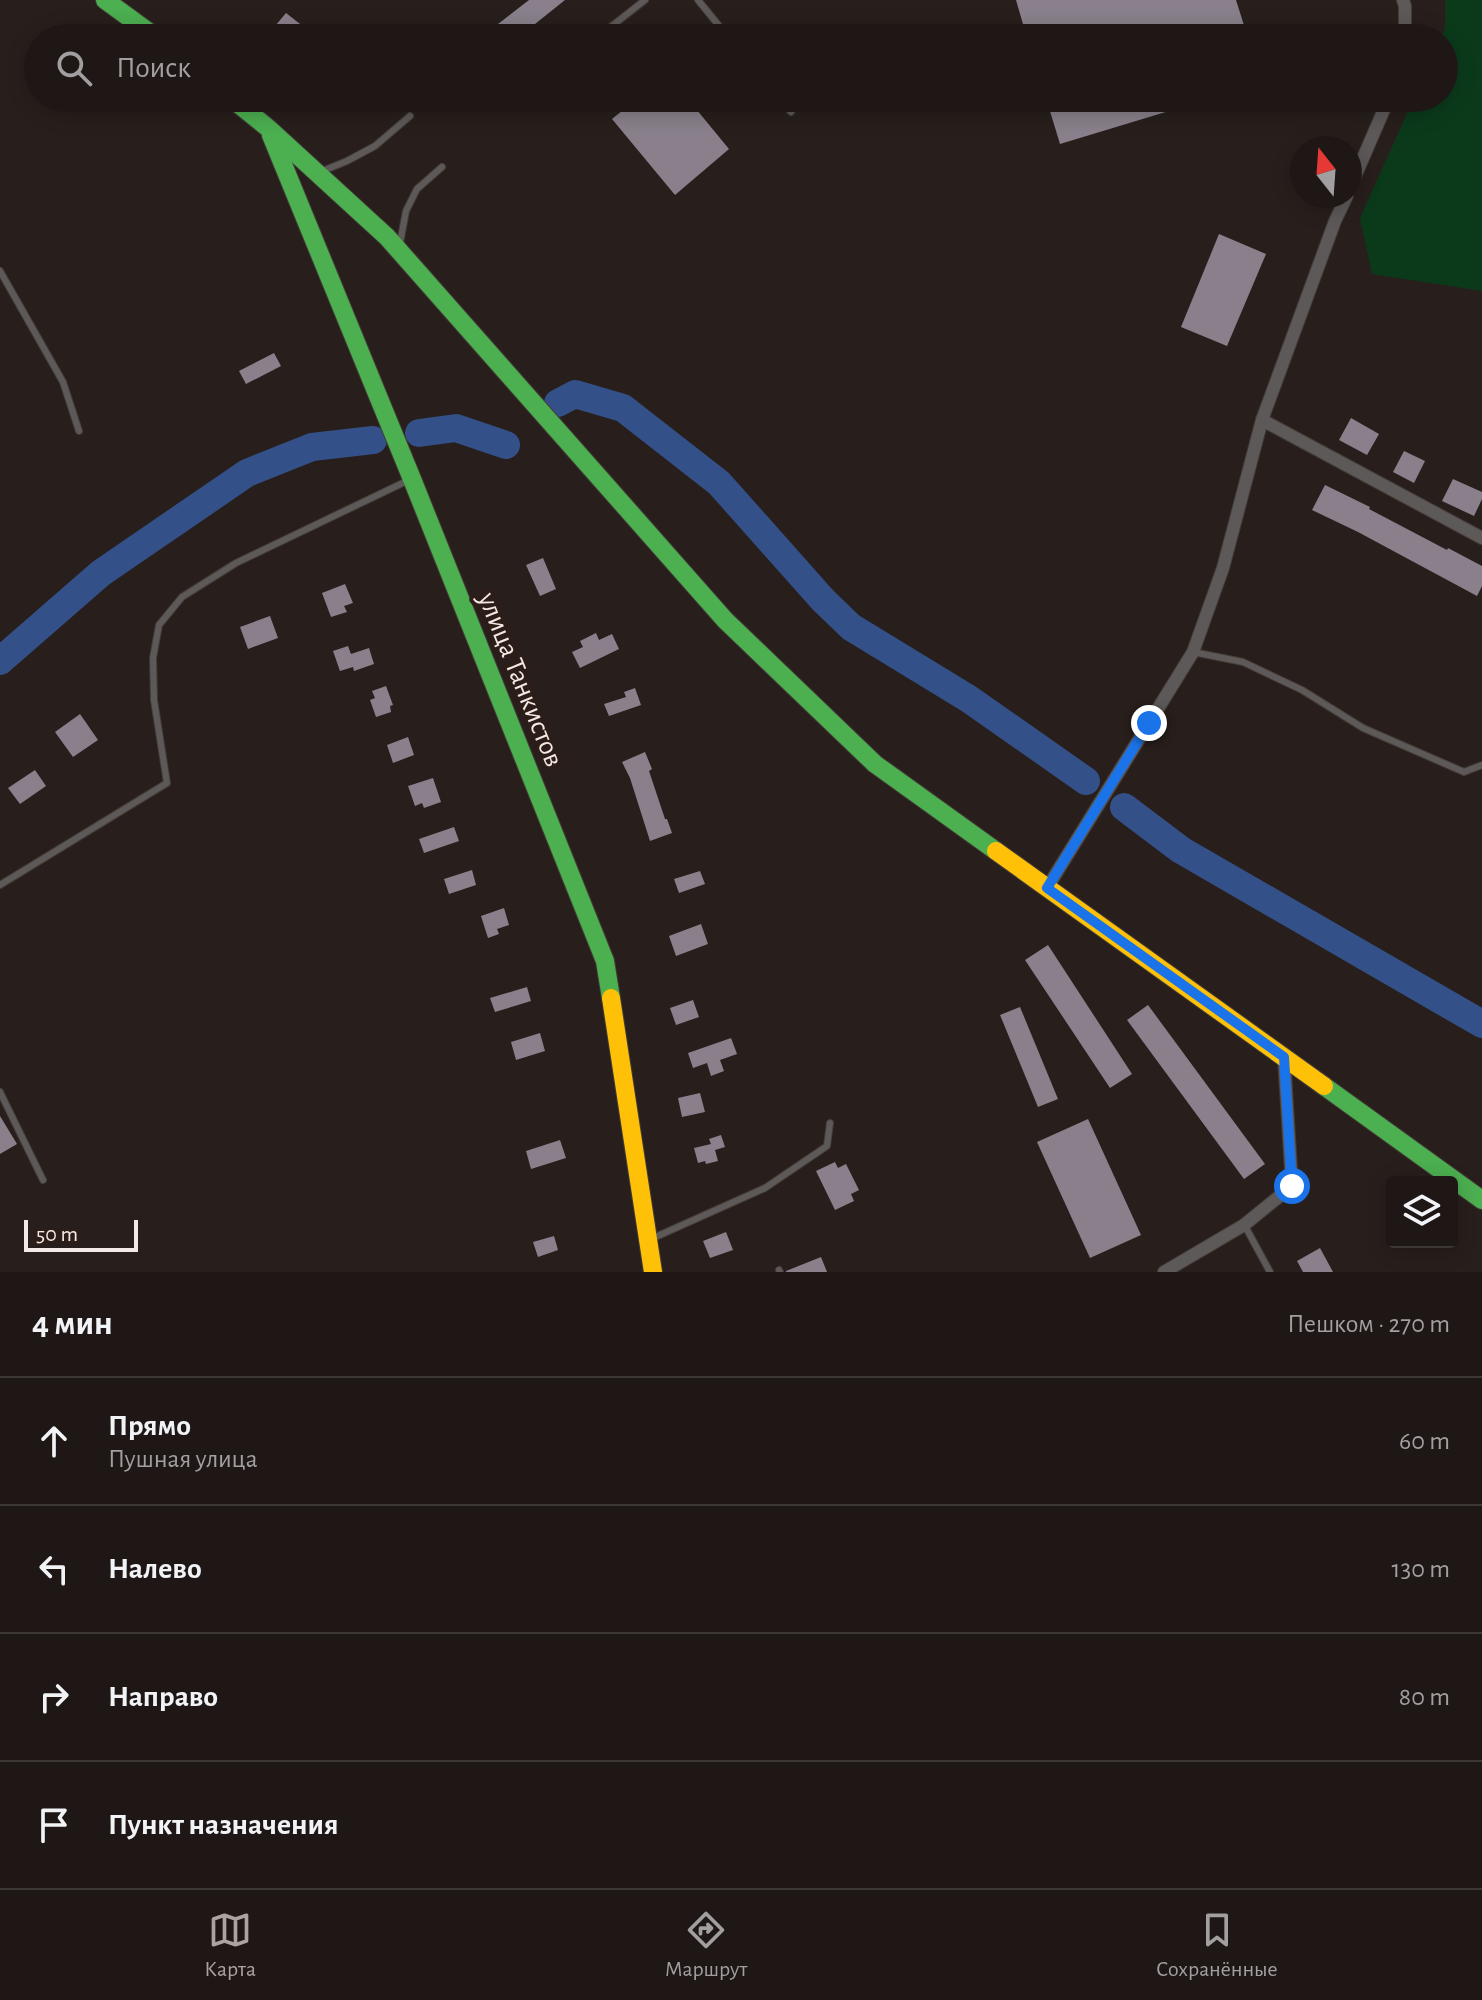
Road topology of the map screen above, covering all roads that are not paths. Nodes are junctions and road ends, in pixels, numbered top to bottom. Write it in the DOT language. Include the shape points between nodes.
graph roads {
  1 [pos="105,0"];
  2 [pos="645,0"];
  3 [pos="698,0"];
  4 [pos="1403,0"];
  5 [pos="138,24"];
  6 [pos="614,24"];
  7 [pos="718,24"];
  8 [pos="1405,24"];
  9 [pos="248,112"];
  10 [pos="1383,112"];
  11 [pos="410,116"];
  12 [pos="268,128"];
  13 [pos="1362,160"];
  14 [pos="442,167"];
  15 [pos="317,173"];
  16 [pos="1341,208"];
  17 [pos="400,251"];
  18 [pos="0,271"];
  19 [pos="1262,420"];
  20 [pos="79,431"];
  21 [pos="412,479"];
  22 [pos="1482,538"];
  23 [pos="1193,652"];
  24 [pos="1482,765"];
  25 [pos="0,885"];
  26 [pos="1047,888"];
  27 [pos="1284,1057"];
  28 [pos="0,1092"];
  29 [pos="830,1123"];
  30 [pos="43,1180"];
  31 [pos="1482,1200"];
  32 [pos="1244,1225"];
  33 [pos="648,1241"];
  34 [pos="653,1272"];
  35 [pos="1164,1272"];
  36 [pos="1270,1272"];
  1 -- 5 [label="main road"];
  2 -- 6 [label="lane"];
  3 -- 7 [label="lane"];
  4 -- 8 [label="street"];
  9 -- 12 [label="main road"];
  10 -- 13 [label="street"];
  11 -- 15 [label="lane" via="375,146"];
  12 -- 15 [label="main road"];
  12 -- 21 [label="main road, улица Танкистов"];
  14 -- 17 [label="lane" via="411,200"];
  15 -- 17 [label="main road"];
  16 -- 19 [label="street"];
  17 -- 26 [label="main road" via="725,620 875,764"];
  18 -- 20 [label="lane" via="63,382"];
  19 -- 22 [label="street"];
  19 -- 23 [label="street" via="1223,568"];
  21 -- 25 [label="lane" via="236,563 182,597 159,625 153,658 167,783"];
  21 -- 33 [label="main road, улица Танкистов" via="605,961"];
  23 -- 24 [label="lane" via="1243,662 1363,728 1464,772"];
  23 -- 26 [label="street"];
  26 -- 27 [label="main road"];
  27 -- 31 [label="main road"];
  27 -- 32 [label="street" via="1292,1186"];
  28 -- 30 [label="lane"];
  29 -- 33 [label="lane" via="827,1146 765,1188"];
  32 -- 35 [label="street"];
  32 -- 36 [label="lane"];
  33 -- 34 [label="main road, улица Танкистов"];
}
